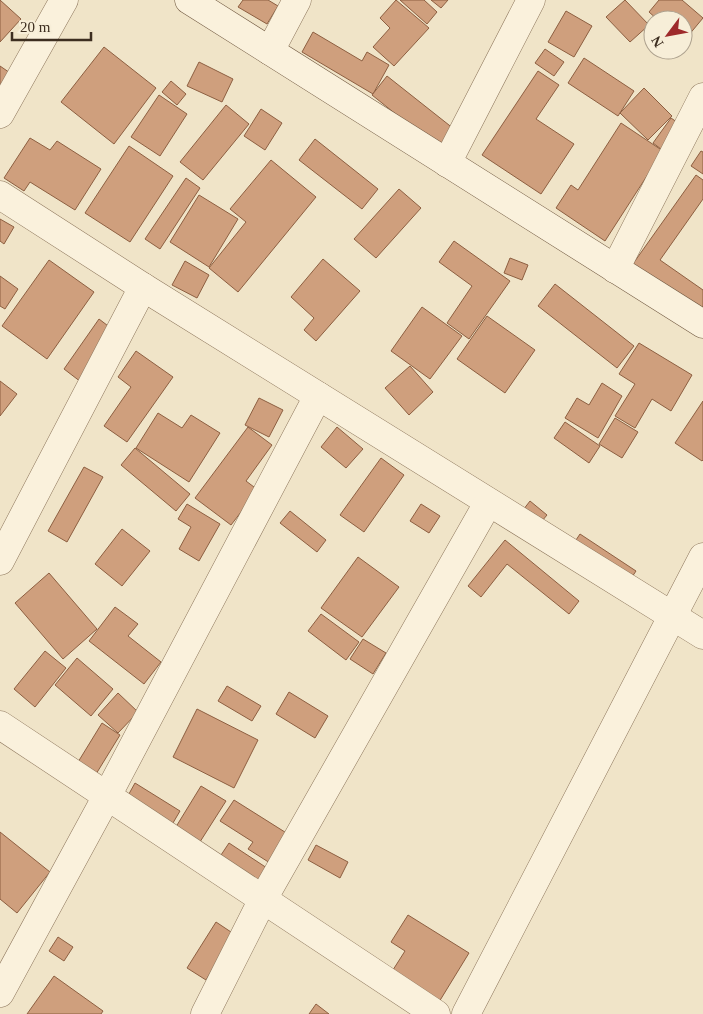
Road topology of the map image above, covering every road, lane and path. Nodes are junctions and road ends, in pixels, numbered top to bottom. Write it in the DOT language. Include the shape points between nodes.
graph roads {
  1 [pos="64,0"];
  2 [pos="188,0"];
  3 [pos="297,0"];
  4 [pos="531,0"];
  5 [pos="270,51"];
  6 [pos="703,97"];
  7 [pos="0,114"];
  8 [pos="447,163"];
  9 [pos="0,195"];
  10 [pos="615,269"];
  11 [pos="143,287"];
  12 [pos="703,324"];
  13 [pos="318,396"];
  14 [pos="488,503"];
  15 [pos="703,556"];
  16 [pos="0,561"];
  17 [pos="672,617"];
  18 [pos="703,636"];
  19 [pos="0,725"];
  20 [pos="107,796"];
  21 [pos="263,900"];
  22 [pos="0,992"];
  23 [pos="205,1014"];
  24 [pos="436,1014"];
  25 [pos="466,1014"];
  1 -- 7 [label="street"];
  2 -- 5 [label="street"];
  3 -- 5 [label="street"];
  4 -- 8 [label="street"];
  5 -- 8 [label="street"];
  6 -- 10 [label="street"];
  8 -- 10 [label="street"];
  9 -- 11 [label="street"];
  10 -- 12 [label="street"];
  11 -- 13 [label="street"];
  11 -- 16 [label="street"];
  13 -- 14 [label="street"];
  13 -- 20 [label="street"];
  14 -- 17 [label="street"];
  14 -- 21 [label="street"];
  15 -- 17 [label="street"];
  17 -- 18 [label="street"];
  17 -- 25 [label="street"];
  19 -- 20 [label="street"];
  20 -- 21 [label="street"];
  20 -- 22 [label="street"];
  21 -- 23 [label="street"];
  21 -- 24 [label="street"];
}
